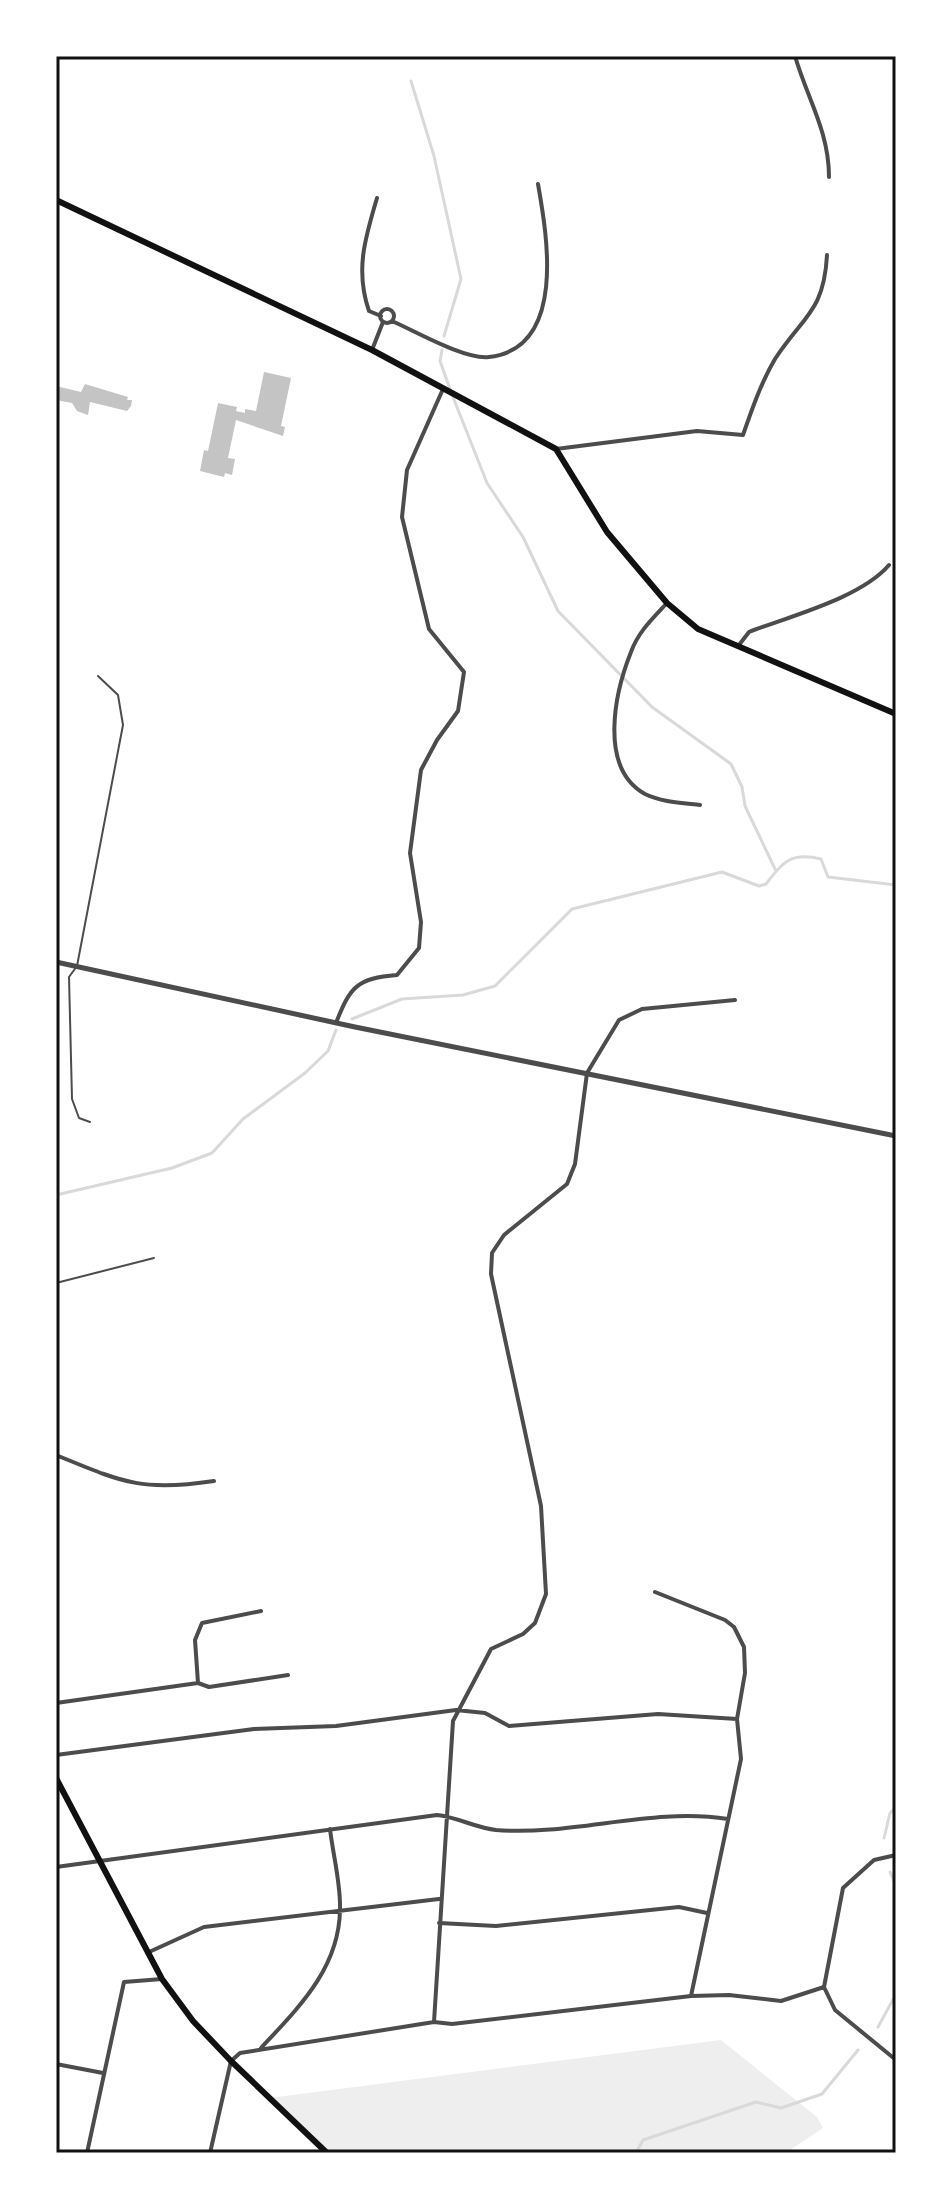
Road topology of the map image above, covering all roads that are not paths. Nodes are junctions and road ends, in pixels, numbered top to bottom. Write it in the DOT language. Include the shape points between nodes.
graph roads {
  1 [pos="795,56"];
  2 [pos="829,177"];
  3 [pos="538,184"];
  4 [pos="377,198"];
  5 [pos="56,200"];
  6 [pos="827,255"];
  7 [pos="382,319"];
  8 [pos="392,321"];
  9 [pos="372,350"];
  10 [pos="446,388"];
  11 [pos="556,449"];
  12 [pos="889,565"];
  13 [pos="667,603"];
  14 [pos="738,647"];
  15 [pos="98,676"];
  16 [pos="896,714"];
  17 [pos="700,805"];
  18 [pos="56,962"];
  19 [pos="77,966"];
  20 [pos="735,1000"];
  21 [pos="336,1023"];
  22 [pos="587,1073"];
  23 [pos="90,1122"];
  24 [pos="896,1136"];
  25 [pos="154,1258"];
  26 [pos="56,1283"];
  27 [pos="56,1455"];
  28 [pos="214,1481"];
  29 [pos="655,1592"];
  30 [pos="261,1611"];
  31 [pos="288,1675"];
  32 [pos="198,1683"];
  33 [pos="56,1703"];
  34 [pos="456,1710"];
  35 [pos="737,1719"];
  36 [pos="56,1755"];
  37 [pos="56,1778"];
  38 [pos="447,1816"];
  39 [pos="728,1819"];
  40 [pos="330,1829"];
  41 [pos="896,1855"];
  42 [pos="98,1860"];
  43 [pos="56,1867"];
  44 [pos="440,1899"];
  45 [pos="340,1909"];
  46 [pos="707,1913"];
  47 [pos="439,1923"];
  48 [pos="149,1952"];
  49 [pos="162,1979"];
  50 [pos="824,1987"];
  51 [pos="691,1996"];
  52 [pos="434,2022"];
  53 [pos="260,2050"];
  54 [pos="896,2060"];
  55 [pos="231,2061"];
  56 [pos="56,2064"];
  57 [pos="103,2073"];
  58 [pos="87,2153"];
  59 [pos="210,2153"];
  60 [pos="327,2153"];
  1 -- 2 [label="street" via="819,115"];
  3 -- 8 [label="street" via="549,247 546,284 536,325 523,342 488,358"];
  4 -- 7 [label="street" via="360,284 369,311"];
  5 -- 9 [label="main road"];
  6 -- 11 [label="street" via="822,295 775,360 743,435 697,431"];
  7 -- 8 [label="street"];
  7 -- 8 [label="street" via="389,309"];
  7 -- 9 [label="street"];
  9 -- 10 [label="main road"];
  10 -- 11 [label="main road"];
  10 -- 21 [label="street" via="407,470 402,517 429,629 464,672 458,711 421,770 413,814 410,853 421,922 419,948 397,975 364,979 346,997"];
  11 -- 13 [label="main road" via="607,532"];
  12 -- 14 [label="street" via="850,593 749,632"];
  13 -- 14 [label="main road" via="698,629"];
  13 -- 17 [label="street" via="646,624 631,651 614,734 618,761 645,794"];
  14 -- 16 [label="main road"];
  15 -- 19 [label="lane" via="118,695 123,725"];
  18 -- 19 [label="street"];
  19 -- 21 [label="street"];
  19 -- 23 [label="lane" via="69,977 72,1099 79,1118"];
  20 -- 22 [label="street" via="642,1009 619,1020"];
  21 -- 22 [label="street"];
  22 -- 24 [label="street"];
  22 -- 34 [label="street" via="575,1164 567,1184 504,1235 492,1253 491,1274 541,1506 546,1594 535,1623 491,1649"];
  25 -- 26 [label="lane"];
  27 -- 28 [label="street" via="122,1482 166,1488"];
  29 -- 35 [label="street" via="734,1627 744,1647 745,1673"];
  30 -- 32 [label="street" via="202,1623 195,1640"];
  31 -- 32 [label="street" via="209,1687"];
  32 -- 33 [label="street"];
  34 -- 35 [label="street" via="485,1713 509,1726 689,1713"];
  34 -- 36 [label="street"];
  34 -- 38 [label="street"];
  35 -- 39 [label="street" via="741,1759"];
  37 -- 42 [label="main road"];
  38 -- 39 [label="street" via="494,1830 693,1813"];
  38 -- 40 [label="street"];
  38 -- 44 [label="street"];
  39 -- 46 [label="street"];
  40 -- 42 [label="street"];
  40 -- 45 [label="street"];
  41 -- 50 [label="street" via="874,1860 843,1888"];
  42 -- 43 [label="street"];
  42 -- 48 [label="main road"];
  44 -- 45 [label="street"];
  44 -- 47 [label="street"];
  45 -- 48 [label="street" via="204,1927"];
  45 -- 53 [label="street" via="326,1969"];
  46 -- 47 [label="street" via="679,1907 496,1926"];
  46 -- 51 [label="street"];
  47 -- 52 [label="street"];
  48 -- 49 [label="main road"];
  49 -- 55 [label="main road"];
  49 -- 57 [label="street" via="124,1982"];
  50 -- 51 [label="street" via="781,2001"];
  50 -- 54 [label="street" via="835,2010"];
  51 -- 52 [label="street"];
  52 -- 53 [label="street"];
  53 -- 55 [label="street" via="240,2053"];
  55 -- 59 [label="street"];
  55 -- 60 [label="main road"];
  56 -- 57 [label="street"];
  57 -- 58 [label="street"];
}
